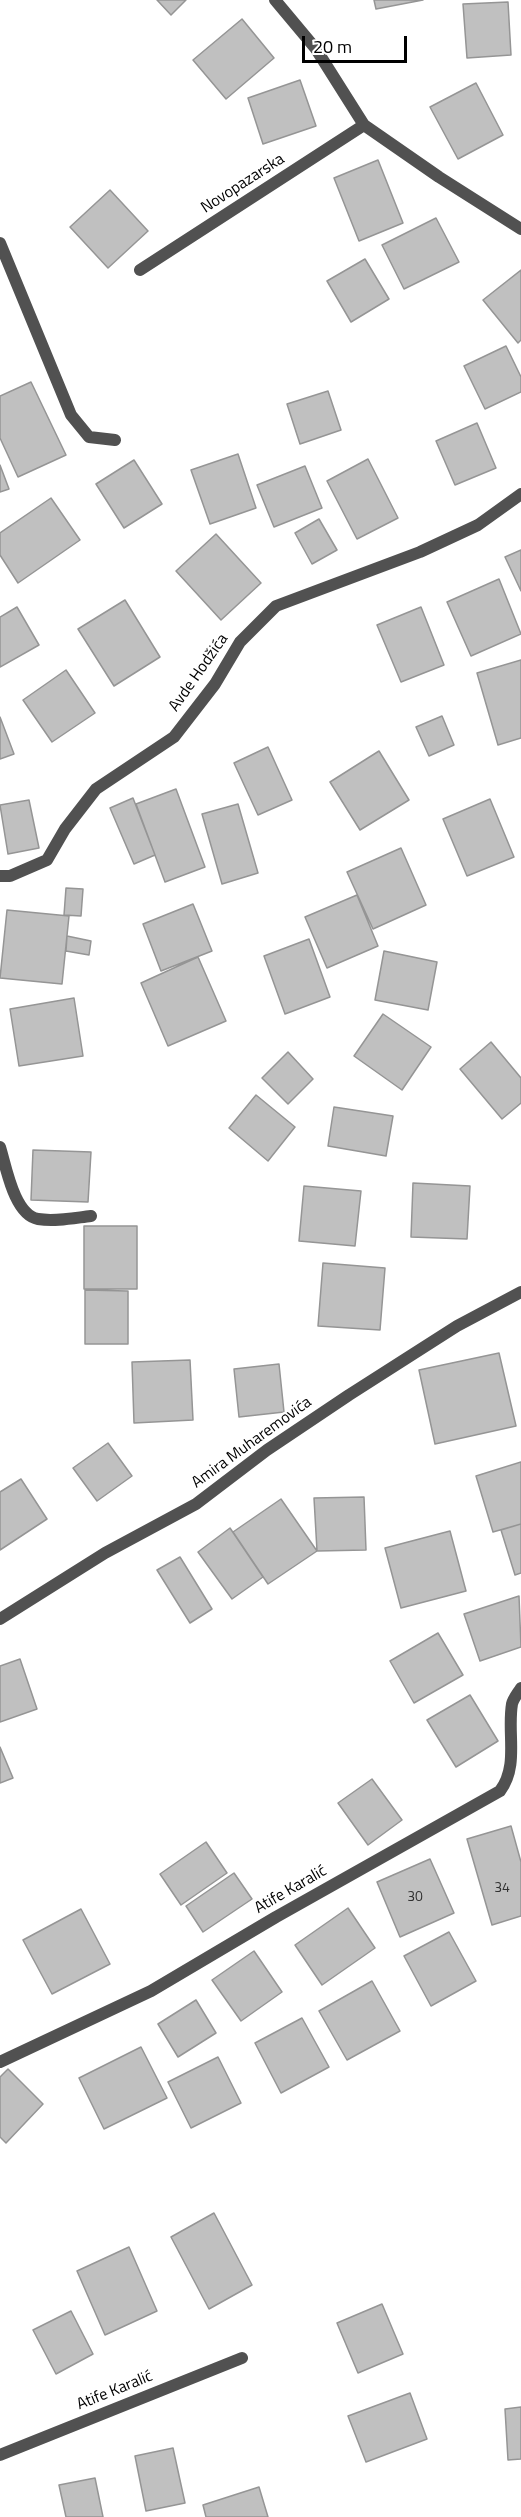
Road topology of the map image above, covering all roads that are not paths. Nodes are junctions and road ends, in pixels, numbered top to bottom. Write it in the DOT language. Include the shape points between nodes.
graph roads {
  1 [pos="275,0"];
  2 [pos="363,125"];
  3 [pos="521,229"];
  4 [pos="0,243"];
  5 [pos="140,270"];
  6 [pos="115,440"];
  7 [pos="521,494"];
  8 [pos="0,876"];
  9 [pos="0,1146"];
  10 [pos="91,1216"];
  11 [pos="521,1292"];
  12 [pos="0,1619"];
  13 [pos="521,1688"];
  14 [pos="0,2062"];
  15 [pos="243,2358"];
  16 [pos="0,2455"];
  1 -- 2 [label="street" via="316,49"];
  2 -- 3 [label="street"];
  2 -- 5 [label="street, Novopazarska"];
  4 -- 6 [label="street" via="70,415 89,437"];
  7 -- 8 [label="street, Avde Hodžića" via="478,525 420,552 276,606 240,642 215,684 174,737 96,789 47,860 10,876"];
  9 -- 10 [label="street" via="13,1192 36,1219"];
  11 -- 12 [label="street, Amira Muharemovića" via="457,1326 349,1395 267,1449 196,1504 105,1553"];
  13 -- 14 [label="street, Atife Karalić" via="512,1703 510,1770 500,1791 151,1991"];
  15 -- 16 [label="street, Atife Karalić"];
}
